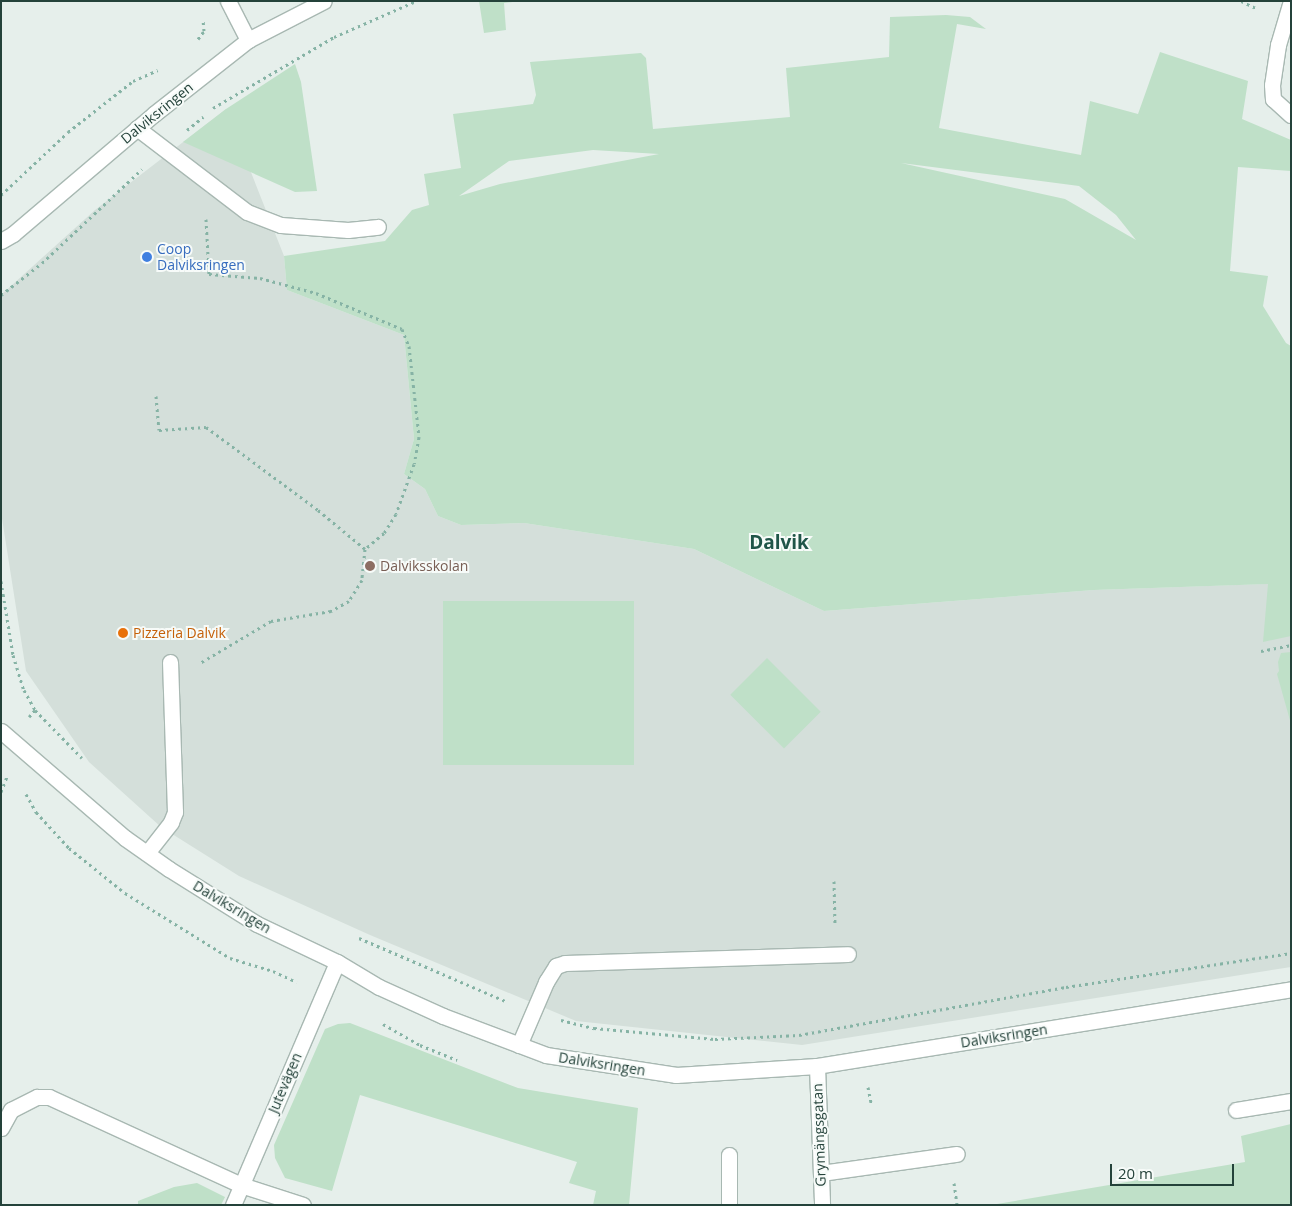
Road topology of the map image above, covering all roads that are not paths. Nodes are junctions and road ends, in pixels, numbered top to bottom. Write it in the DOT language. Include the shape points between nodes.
graph roads {
  1 [pos="228,1"];
  2 [pos="324,1"];
  3 [pos="1291,1"];
  4 [pos="248,40"];
  5 [pos="1291,115"];
  6 [pos="138,128"];
  7 [pos="378,227"];
  8 [pos="1,241"];
  9 [pos="170,668"];
  10 [pos="6,735"];
  11 [pos="146,853"];
  12 [pos="848,954"];
  13 [pos="336,962"];
  14 [pos="1291,989"];
  15 [pos="519,1045"];
  16 [pos="817,1066"];
  17 [pos="1291,1101"];
  18 [pos="1236,1110"];
  19 [pos="1,1128"];
  20 [pos="957,1154"];
  21 [pos="729,1155"];
  22 [pos="821,1174"];
  23 [pos="241,1185"];
  24 [pos="233,1205"];
  25 [pos="303,1205"];
  26 [pos="728,1205"];
  27 [pos="822,1205"];
  1 -- 4 [label="street"];
  2 -- 4 [label="street, Dalviksringen"];
  3 -- 5 [label="street" via="1278,45 1272,85 1273,99"];
  4 -- 6 [label="street, Dalviksringen"];
  6 -- 7 [label="street" via="247,212 281,225 348,230"];
  6 -- 8 [label="street, Dalviksringen"];
  9 -- 11 [label="street" via="175,812 171,822"];
  10 -- 11 [label="street, Dalviksringen"];
  11 -- 13 [label="street, Dalviksringen" via="257,924"];
  12 -- 15 [label="street" via="565,962 556,966 546,982"];
  13 -- 15 [label="street, Dalviksringen" via="443,1016"];
  13 -- 23 [label="street, Jutevägen"];
  14 -- 16 [label="street, Dalviksringen"];
  15 -- 16 [label="street, Dalviksringen" via="546,1055 676,1076"];
  16 -- 22 [label="street, Grymängsgatan"];
  17 -- 18 [label="street"];
  19 -- 23 [label="street" via="11,1110 37,1097 49,1097"];
  20 -- 22 [label="street"];
  21 -- 26 [label="street"];
  22 -- 27 [label="street, Grymängsgatan"];
  23 -- 24 [label="street, Jutevägen"];
  23 -- 25 [label="street"];
}
